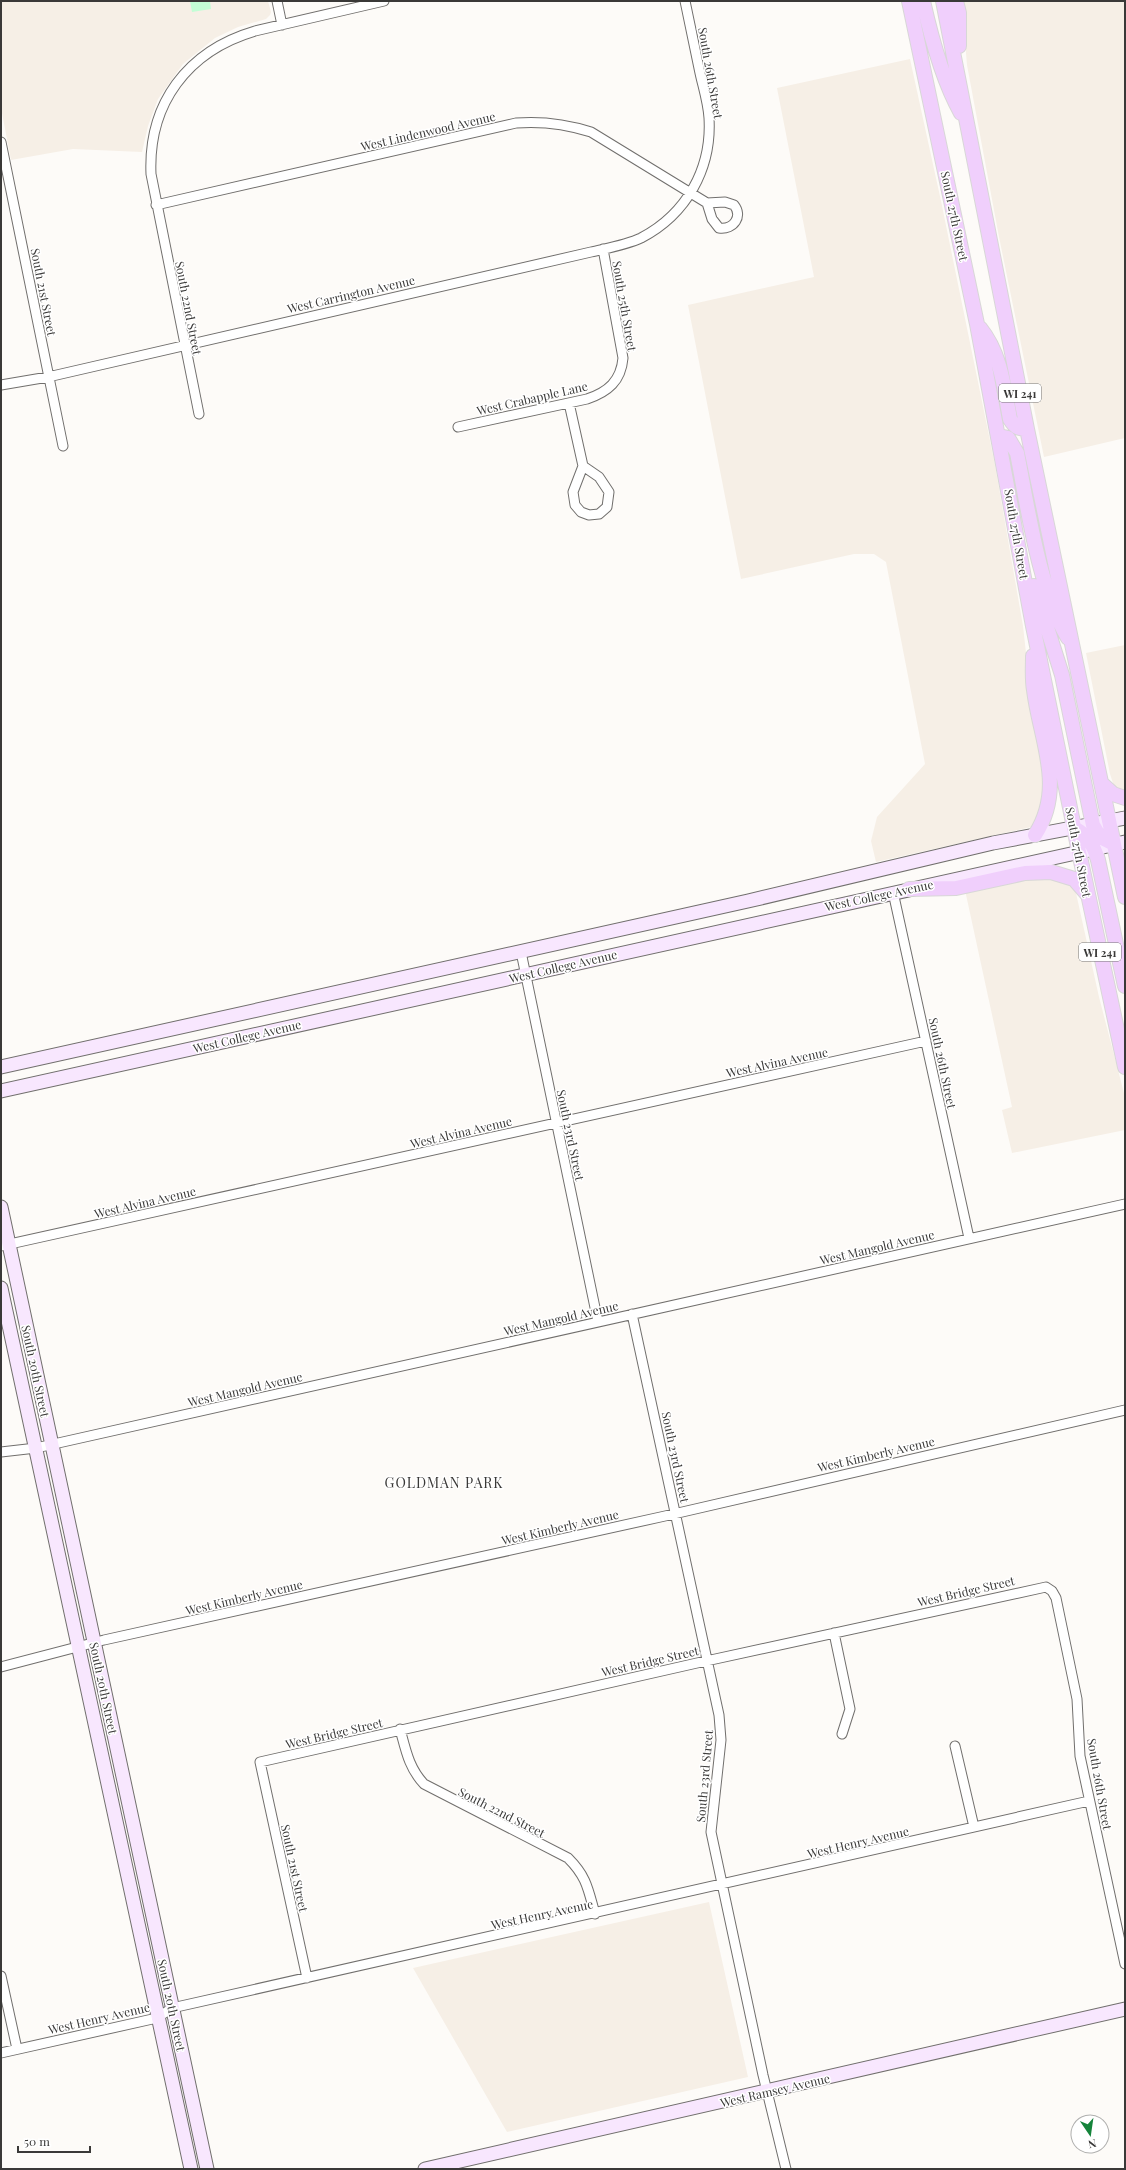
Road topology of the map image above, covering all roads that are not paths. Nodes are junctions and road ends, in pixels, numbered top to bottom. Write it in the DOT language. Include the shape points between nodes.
graph roads {
  1 [pos="277,1"];
  2 [pos="384,1"];
  3 [pos="685,1"];
  4 [pos="909,1"];
  5 [pos="923,1"];
  6 [pos="943,1"];
  7 [pos="956,1"];
  8 [pos="282,25"];
  9 [pos="959,80"];
  10 [pos="967,124"];
  11 [pos="1,142"];
  12 [pos="690,194"];
  13 [pos="707,203"];
  14 [pos="156,205"];
  15 [pos="603,249"];
  16 [pos="977,324"];
  17 [pos="184,345"];
  18 [pos="622,368"];
  19 [pos="48,377"];
  20 [pos="1,385"];
  21 [pos="569,403"];
  22 [pos="199,414"];
  23 [pos="458,427"];
  24 [pos="1027,429"];
  25 [pos="999,436"];
  26 [pos="63,446"];
  27 [pos="583,466"];
  28 [pos="1020,546"];
  29 [pos="1033,626"];
  30 [pos="1073,647"];
  31 [pos="1101,783"];
  32 [pos="1125,798"];
  33 [pos="1125,818"];
  34 [pos="1109,822"];
  35 [pos="1093,825"];
  36 [pos="1074,828"];
  37 [pos="1035,835"];
  38 [pos="1119,843"];
  39 [pos="1095,849"];
  40 [pos="1079,852"];
  41 [pos="909,889"];
  42 [pos="893,892"];
  43 [pos="1088,894"];
  44 [pos="1125,897"];
  45 [pos="521,952"];
  46 [pos="526,974"];
  47 [pos="1125,986"];
  48 [pos="926,1041"];
  49 [pos="1,1067"];
  50 [pos="1125,1067"];
  51 [pos="1,1091"];
  52 [pos="556,1123"];
  53 [pos="1125,1204"];
  54 [pos="1,1207"];
  55 [pos="969,1238"];
  56 [pos="5,1246"];
  57 [pos="1,1288"];
  58 [pos="632,1314"];
  59 [pos="598,1322"];
  60 [pos="1125,1410"];
  61 [pos="51,1444"];
  62 [pos="36,1448"];
  63 [pos="1,1452"];
  64 [pos="676,1513"];
  65 [pos="1046,1587"];
  66 [pos="834,1633"];
  67 [pos="94,1643"];
  68 [pos="78,1648"];
  69 [pos="708,1660"];
  70 [pos="1,1667"];
  71 [pos="400,1729"];
  72 [pos="842,1734"];
  73 [pos="955,1746"];
  74 [pos="260,1762"];
  75 [pos="1089,1801"];
  76 [pos="974,1827"];
  77 [pos="721,1886"];
  78 [pos="595,1914"];
  79 [pos="1125,1964"];
  80 [pos="1,1976"];
  81 [pos="307,1978"];
  82 [pos="172,2008"];
  83 [pos="1125,2009"];
  84 [pos="158,2018"];
  85 [pos="17,2049"];
  86 [pos="1,2053"];
  87 [pos="766,2092"];
  88 [pos="191,2169"];
  89 [pos="207,2169"];
  90 [pos="425,2169"];
  91 [pos="786,2169"];
  1 -- 8 [label="street"];
  2 -- 8 [label="street, South 22nd Street"];
  3 -- 12 [label="street, South 26th Street" via="709,117 707,156"];
  4 -- 16 [label="main road, South 27th Street / WI 241"];
  5 -- 10 [label="main road" via="952,97"];
  6 -- 9 [label="main road, WI 241"];
  7 -- 9 [label="main road" via="959,13"];
  8 -- 14 [label="street, South 22nd Street" via="236,37 215,47 187,70 174,88 158,116 152,138 151,174"];
  9 -- 10 [label="main road, WI 241"];
  10 -- 24 [label="main road, WI 241"];
  11 -- 19 [label="street, South 21st Street"];
  12 -- 13 [label="street, West Lindenwood Avenue"];
  12 -- 14 [label="street, West Lindenwood Avenue" via="591,132 569,126 535,122 516,123"];
  12 -- 15 [label="street, West Carrington Avenue" via="654,230 640,238"];
  14 -- 17 [label="street, South 22nd Street"];
  15 -- 17 [label="street, West Carrington Avenue"];
  15 -- 18 [label="street, South 25th Street" via="622,346"];
  16 -- 24 [label="main road" via="989,339 998,360 1010,419 1019,429"];
  16 -- 25 [label="main road, South 27th Street / WI 241"];
  17 -- 19 [label="street, West Carrington Avenue"];
  17 -- 22 [label="street, South 22nd Street"];
  18 -- 21 [label="street, West Crabapple Lane" via="618,378 606,391"];
  19 -- 20 [label="street, West Carrington Avenue"];
  19 -- 26 [label="street, South 21st Street"];
  21 -- 23 [label="street, West Crabapple Lane"];
  21 -- 27 [label="street"];
  24 -- 30 [label="main road, WI 241"];
  25 -- 28 [label="main road, South 27th Street / WI 241"];
  25 -- 30 [label="main road" via="1008,438 1017,454 1038,558 1058,622"];
  27 -- 27 [label="street" via="573,492 575,506 585,514 599,514 607,507 609,492 599,477"];
  28 -- 29 [label="main road, South 27th Street / WI 241"];
  28 -- 35 [label="main road" via="1062,675"];
  29 -- 36 [label="main road, South 27th Street / WI 241"];
  29 -- 37 [label="main road" via="1033,689 1049,768 1050,788 1048,810"];
  30 -- 31 [label="main road, WI 241"];
  31 -- 32 [label="main road" via="1113,794"];
  31 -- 34 [label="main road, WI 241"];
  33 -- 34 [label="street, West College Avenue"];
  34 -- 35 [label="street, West College Avenue"];
  34 -- 38 [label="main road, WI 241"];
  35 -- 36 [label="street, West College Avenue"];
  35 -- 38 [label="main road" via="1100,837"];
  36 -- 37 [label="street, West College Avenue"];
  36 -- 39 [label="main road" via="1086,836"];
  36 -- 40 [label="main road, South 27th Street / WI 241"];
  37 -- 45 [label="street, West College Avenue"];
  38 -- 39 [label="street, West College Avenue"];
  38 -- 44 [label="main road, WI 241"];
  39 -- 40 [label="street, West College Avenue"];
  39 -- 47 [label="main road"];
  40 -- 41 [label="street, West College Avenue"];
  40 -- 43 [label="main road, South 27th Street / WI 241"];
  41 -- 42 [label="street, West College Avenue"];
  41 -- 43 [label="main road" via="956,888 1025,873 1051,872 1074,879"];
  42 -- 46 [label="street, West College Avenue"];
  42 -- 48 [label="street, South 26th Street"];
  43 -- 50 [label="main road, South 27th Street / WI 241"];
  45 -- 46 [label="street, South 23rd Street"];
  45 -- 49 [label="street, West College Avenue"];
  46 -- 51 [label="street, West College Avenue"];
  46 -- 52 [label="street, South 23rd Street"];
  48 -- 52 [label="street, West Alvina Avenue"];
  48 -- 55 [label="street, South 26th Street"];
  52 -- 56 [label="street, West Alvina Avenue"];
  52 -- 59 [label="street, South 23rd Street"];
  53 -- 55 [label="street, West Mangold Avenue"];
  54 -- 56 [label="street, South 20th Street"];
  55 -- 58 [label="street, West Mangold Avenue"];
  56 -- 61 [label="street, South 20th Street"];
  57 -- 62 [label="street, South 20th Street"];
  58 -- 59 [label="street, West Mangold Avenue"];
  58 -- 64 [label="street, South 23rd Street"];
  59 -- 61 [label="street, West Mangold Avenue"];
  60 -- 64 [label="street, West Kimberly Avenue"];
  61 -- 62 [label="street, West Mangold Avenue"];
  61 -- 67 [label="street, South 20th Street"];
  62 -- 63 [label="street, West Mangold Avenue"];
  62 -- 68 [label="street, South 20th Street"];
  64 -- 67 [label="street, West Kimberly Avenue"];
  64 -- 69 [label="street, South 23rd Street"];
  65 -- 66 [label="street, West Bridge Street"];
  65 -- 75 [label="street, South 26th Street" via="1056,1598 1077,1699 1080,1756"];
  66 -- 69 [label="street, West Bridge Street"];
  66 -- 72 [label="street" via="850,1709"];
  67 -- 68 [label="street, West Kimberly Avenue"];
  67 -- 82 [label="street, South 20th Street"];
  68 -- 70 [label="street, West Kimberly Avenue"];
  68 -- 84 [label="street, South 20th Street"];
  69 -- 71 [label="street, West Bridge Street"];
  69 -- 77 [label="street, South 23rd Street" via="719,1715 721,1740 711,1832"];
  71 -- 74 [label="street, West Bridge Street"];
  71 -- 78 [label="street, South 22nd Street" via="408,1763 424,1784 568,1858 581,1871 588,1886"];
  73 -- 76 [label="street"];
  74 -- 81 [label="street, South 21st Street"];
  75 -- 76 [label="street, West Henry Avenue"];
  75 -- 79 [label="street, South 26th Street"];
  76 -- 77 [label="street, West Henry Avenue"];
  77 -- 78 [label="street, West Henry Avenue"];
  77 -- 87 [label="street, South 23rd Street"];
  78 -- 81 [label="street, West Henry Avenue"];
  80 -- 85 [label="street"];
  81 -- 82 [label="street, West Henry Avenue"];
  82 -- 84 [label="street, West Henry Avenue"];
  82 -- 89 [label="street, South 20th Street"];
  83 -- 87 [label="street, West Ramsey Avenue"];
  84 -- 85 [label="street, West Henry Avenue"];
  84 -- 88 [label="street, South 20th Street"];
  85 -- 86 [label="street, West Henry Avenue"];
  87 -- 90 [label="street, West Ramsey Avenue"];
  87 -- 91 [label="street, South 23rd Street"];
}
